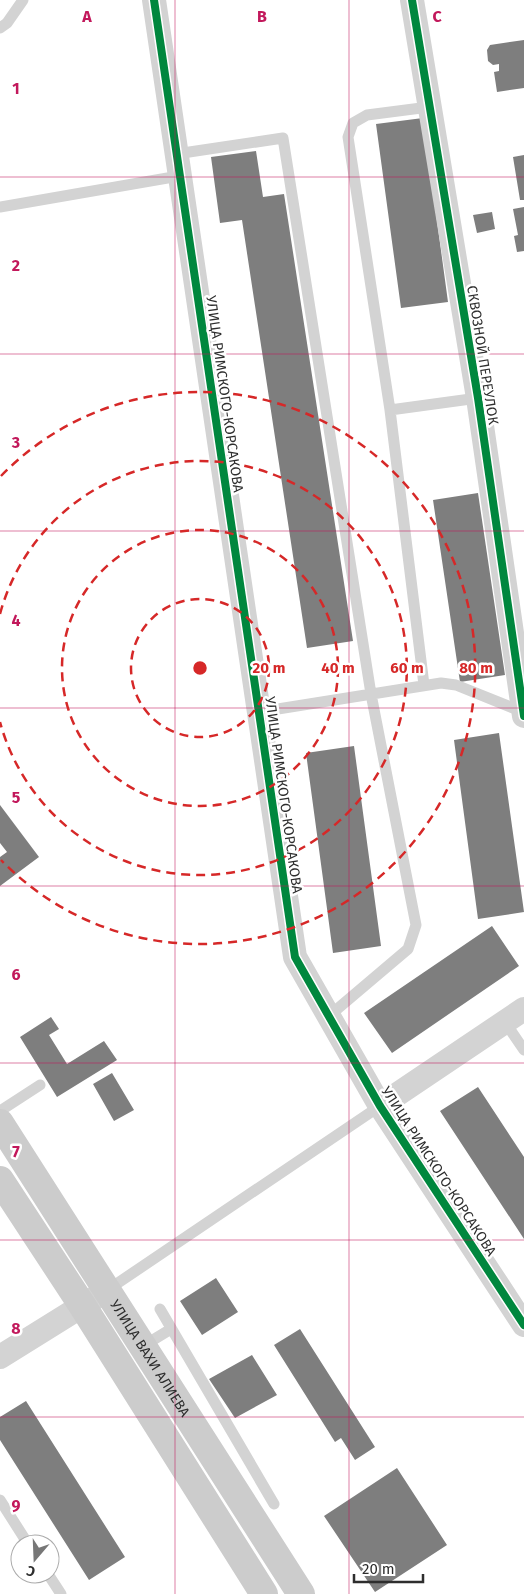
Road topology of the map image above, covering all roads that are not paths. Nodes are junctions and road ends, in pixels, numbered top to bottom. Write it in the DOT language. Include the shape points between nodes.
graph roads {
  1 [pos="23,0"];
  2 [pos="154,0"];
  3 [pos="412,0"];
  4 [pos="0,28"];
  5 [pos="429,107"];
  6 [pos="178,165"];
  7 [pos="0,207"];
  8 [pos="478,398"];
  9 [pos="390,410"];
  10 [pos="424,685"];
  11 [pos="371,694"];
  12 [pos="259,712"];
  13 [pos="523,712"];
  14 [pos="524,716"];
  15 [pos="524,1009"];
  16 [pos="329,1016"];
  17 [pos="505,1022"];
  18 [pos="524,1050"];
  19 [pos="40,1085"];
  20 [pos="380,1106"];
  21 [pos="0,1111"];
  22 [pos="0,1123"];
  23 [pos="0,1180"];
  24 [pos="106,1291"];
  25 [pos="82,1306"];
  26 [pos="160,1309"];
  27 [pos="524,1325"];
  28 [pos="171,1329"];
  29 [pos="142,1346"];
  30 [pos="0,1357"];
  31 [pos="249,1487"];
  32 [pos="0,1500"];
  33 [pos="274,1504"];
  34 [pos="22,1534"];
  35 [pos="264,1594"];
  36 [pos="301,1594"];
  1 -- 4 [label="lane"];
  2 -- 6 [label="street, УЛИЦА РИМСКОГО-КОРСАКОВА"];
  3 -- 5 [label="street, СКВОЗНОЙ ПЕРЕУЛОК"];
  5 -- 8 [label="street, СКВОЗНОЙ ПЕРЕУЛОК"];
  5 -- 9 [label="lane" via="368,114 353,123 348,137"];
  6 -- 7 [label="lane"];
  6 -- 11 [label="lane" via="283,138"];
  6 -- 12 [label="street, УЛИЦА РИМСКОГО-КОРСАКОВА"];
  8 -- 9 [label="lane"];
  8 -- 13 [label="street, СКВОЗНОЙ ПЕРЕУЛОК"];
  9 -- 10 [label="lane"];
  10 -- 11 [label="lane"];
  10 -- 13 [label="lane" via="441,683 456,686"];
  11 -- 12 [label="lane"];
  11 -- 16 [label="lane" via="416,925 408,949"];
  12 -- 16 [label="street, УЛИЦА РИМСКОГО-КОРСАКОВА" via="295,957"];
  13 -- 14 [label="street, СКВОЗНОЙ ПЕРЕУЛОК"];
  15 -- 17 [label="street"];
  16 -- 20 [label="street, УЛИЦА РИМСКОГО-КОРСАКОВА"];
  17 -- 18 [label="lane"];
  17 -- 20 [label="street"];
  19 -- 21 [label="lane"];
  20 -- 24 [label="lane"];
  20 -- 27 [label="street, УЛИЦА РИМСКОГО-КОРСАКОВА"];
  22 -- 24 [label="main road, УЛИЦА ВАХИ АЛИЕВА"];
  23 -- 25 [label="main road, УЛИЦА ВАХИ АЛИЕВА"];
  24 -- 25 [label="street"];
  24 -- 29 [label="main road, УЛИЦА ВАХИ АЛИЕВА"];
  25 -- 30 [label="street"];
  25 -- 35 [label="main road, УЛИЦА ВАХИ АЛИЕВА"];
  26 -- 28 [label="lane"];
  28 -- 29 [label="lane"];
  28 -- 31 [label="lane"];
  29 -- 31 [label="main road, УЛИЦА ВАХИ АЛИЕВА"];
  31 -- 33 [label="lane"];
  31 -- 36 [label="main road, УЛИЦА ВАХИ АЛИЕВА"];
  32 -- 34 [label="lane"];
}
